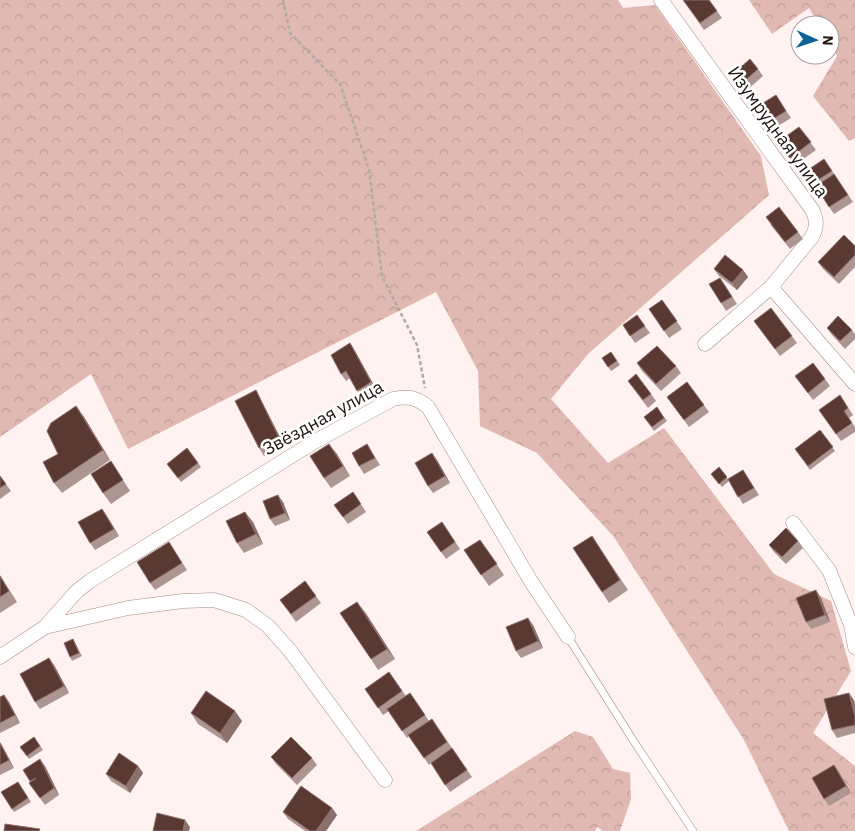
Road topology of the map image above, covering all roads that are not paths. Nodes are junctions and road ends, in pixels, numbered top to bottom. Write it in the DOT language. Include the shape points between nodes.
graph roads {
  1 [pos="661,0"];
  2 [pos="771,287"];
  3 [pos="705,344"];
  4 [pos="855,384"];
  5 [pos="793,523"];
  6 [pos="45,627"];
  7 [pos="568,637"];
  8 [pos="855,647"];
  9 [pos="0,657"];
  10 [pos="385,780"];
  11 [pos="693,831"];
  1 -- 2 [label="street, Изумрудная улица" via="813,211 816,229 812,237"];
  2 -- 3 [label="street, Изумрудная улица"];
  2 -- 4 [label="street"];
  5 -- 8 [label="street" via="829,570 851,625"];
  6 -- 7 [label="street, Звёздная улица" via="76,591 90,581 314,442 393,399 407,396 428,407 532,583"];
  6 -- 9 [label="street"];
  6 -- 10 [label="street" via="128,608 183,601 214,600 246,610 268,626 291,652"];
  7 -- 11 [label="lane"];
}
